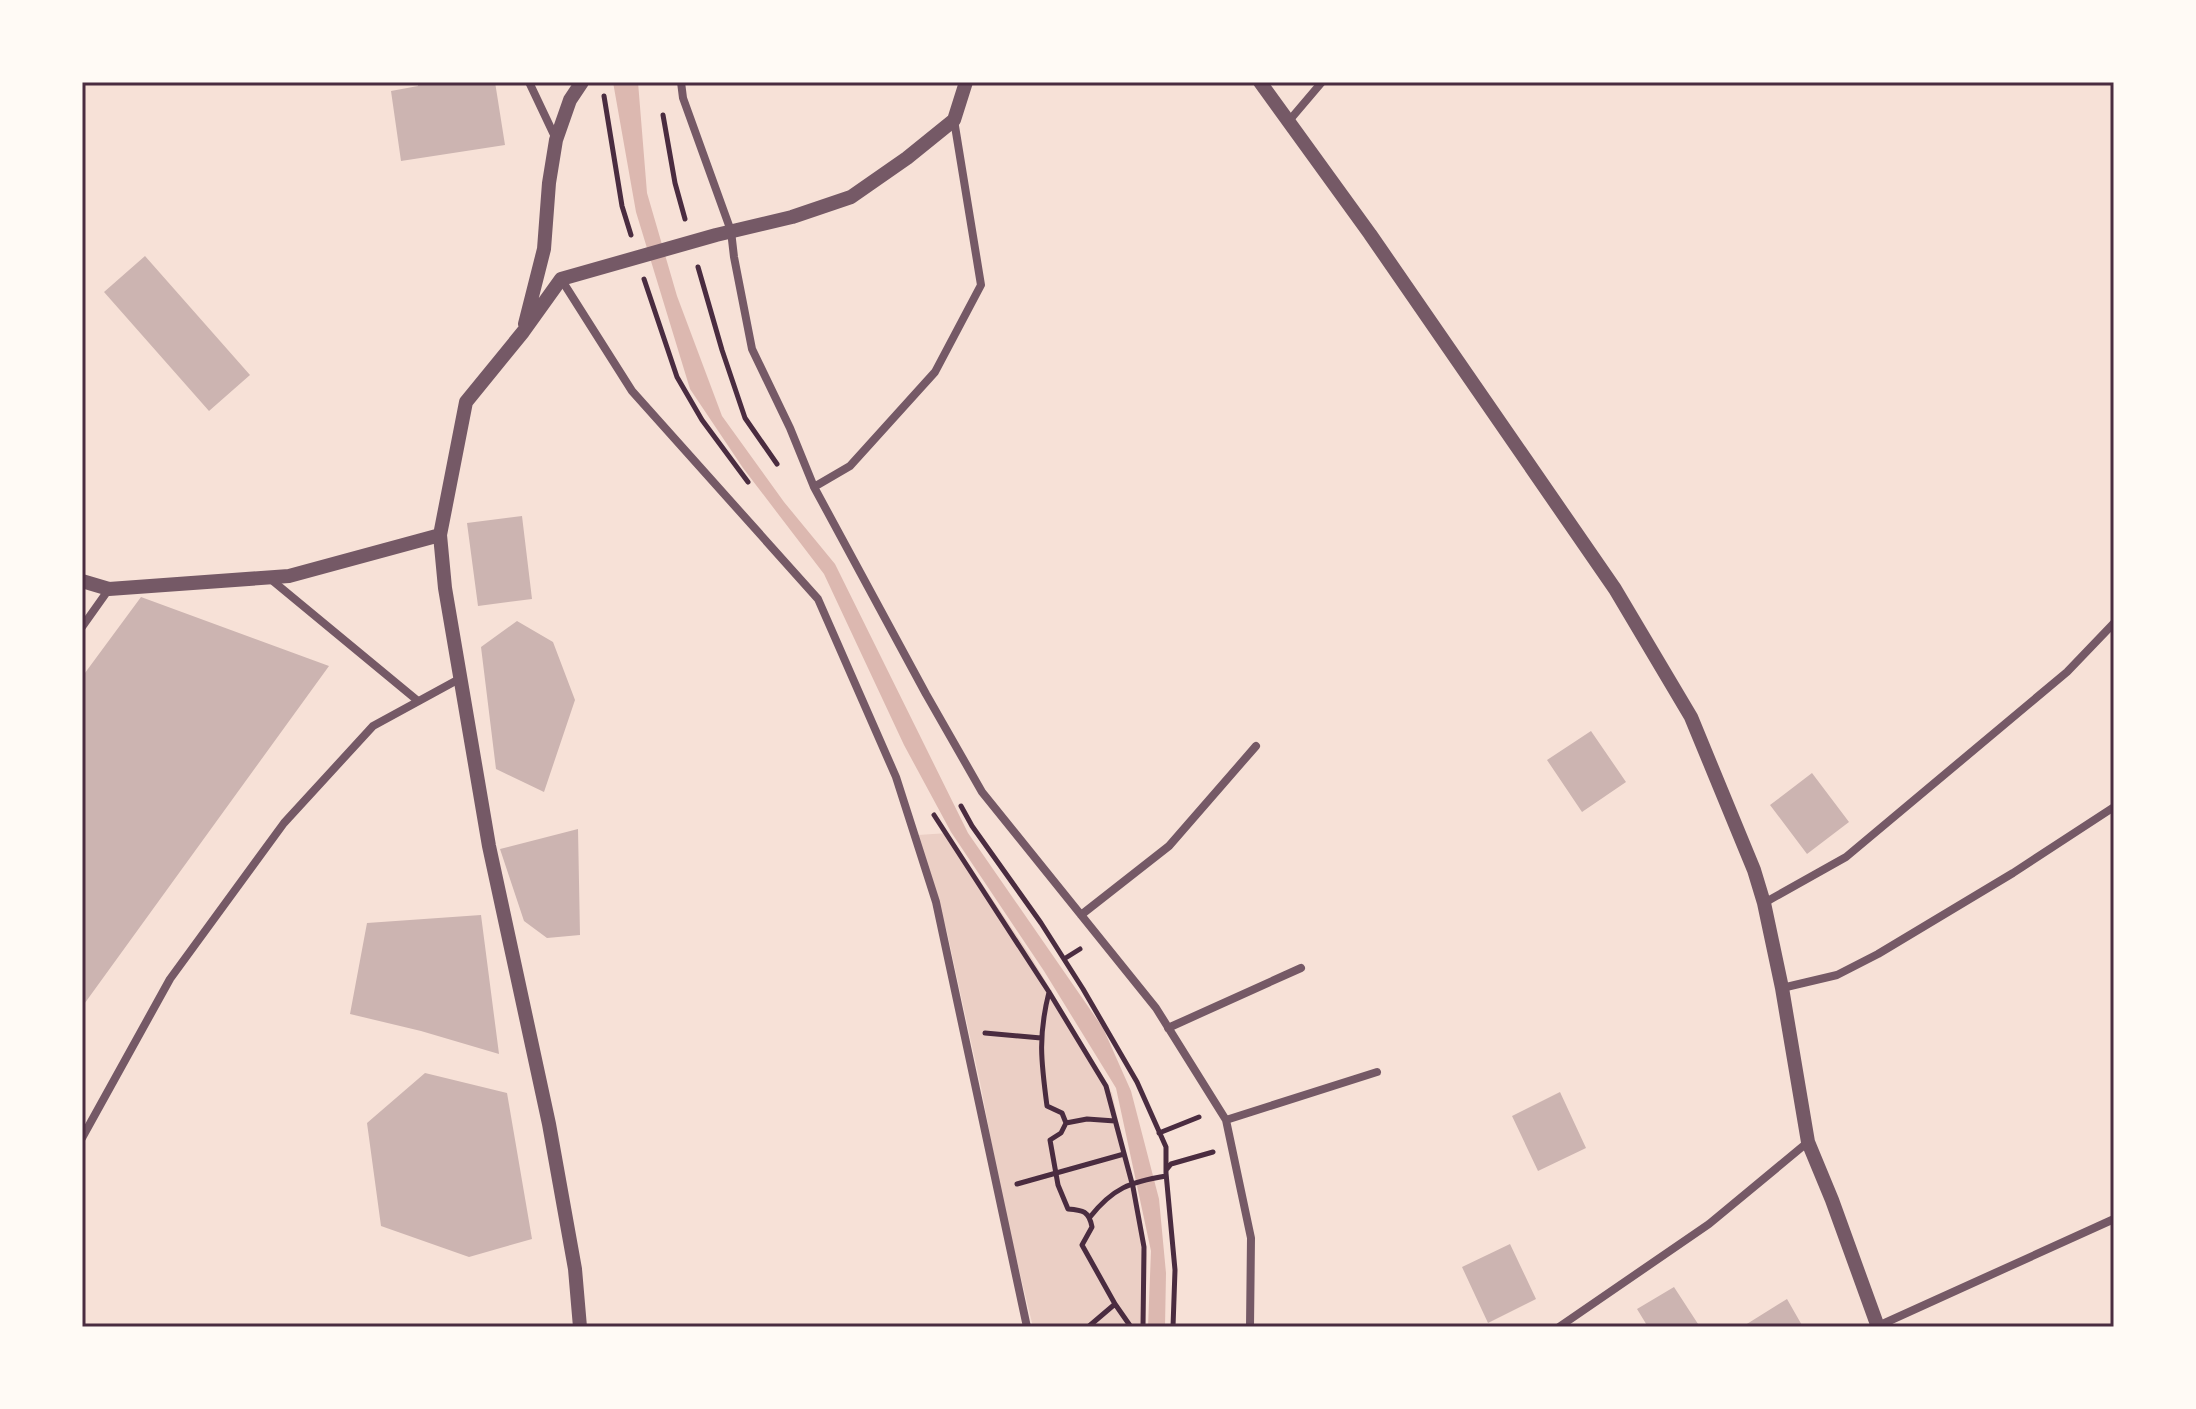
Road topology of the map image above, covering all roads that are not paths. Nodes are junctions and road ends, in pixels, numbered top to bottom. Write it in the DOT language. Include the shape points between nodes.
graph roads {
  1 [pos="529,82"];
  2 [pos="572,82"];
  3 [pos="582,82"];
  4 [pos="681,82"];
  5 [pos="966,82"];
  6 [pos="1260,82"];
  7 [pos="1322,82"];
  8 [pos="570,100"];
  9 [pos="954,120"];
  10 [pos="1287,122"];
  11 [pos="556,140"];
  12 [pos="723,233"];
  13 [pos="561,279"];
  14 [pos="523,332"];
  15 [pos="814,487"];
  16 [pos="440,535"];
  17 [pos="267,577"];
  18 [pos="82,581"];
  19 [pos="109,589"];
  20 [pos="2114,623"];
  21 [pos="82,627"];
  22 [pos="461,678"];
  23 [pos="418,701"];
  24 [pos="1256,746"];
  25 [pos="2114,807"];
  26 [pos="1764,903"];
  27 [pos="1081,915"];
  28 [pos="1301,968"];
  29 [pos="1782,988"];
  30 [pos="1168,1028"];
  31 [pos="1377,1072"];
  32 [pos="1226,1120"];
  33 [pos="82,1138"];
  34 [pos="1808,1142"];
  35 [pos="2114,1219"];
  36 [pos="1878,1326"];
  37 [pos="580,1327"];
  38 [pos="1027,1327"];
  39 [pos="1250,1327"];
  40 [pos="1559,1327"];
  1 -- 11 [label="street"];
  2 -- 8 [label="street"];
  3 -- 8 [label="street"];
  4 -- 12 [label="street"];
  5 -- 9 [label="street"];
  6 -- 10 [label="street"];
  7 -- 10 [label="street"];
  8 -- 11 [label="street"];
  9 -- 12 [label="street" via="851,197"];
  9 -- 15 [label="street" via="981,285 935,372 850,466"];
  10 -- 26 [label="street" via="1615,589 1691,717"];
  11 -- 14 [label="street" via="544,249"];
  12 -- 13 [label="street"];
  12 -- 15 [label="street" via="734,257 752,349"];
  13 -- 14 [label="street"];
  13 -- 38 [label="street" via="632,391 818,599 896,777 936,902"];
  14 -- 16 [label="street" via="466,402"];
  15 -- 27 [label="street" via="982,792"];
  16 -- 17 [label="street" via="289,576"];
  16 -- 22 [label="street"];
  17 -- 19 [label="street"];
  17 -- 23 [label="street"];
  18 -- 19 [label="street"];
  19 -- 21 [label="street"];
  20 -- 26 [label="street" via="2067,672 1846,857"];
  22 -- 23 [label="street"];
  22 -- 37 [label="street" via="489,846 549,1124"];
  23 -- 33 [label="street" via="373,726 284,823 170,979"];
  24 -- 27 [label="street" via="1169,846"];
  25 -- 29 [label="street" via="1878,954 1837,975"];
  26 -- 29 [label="street"];
  27 -- 30 [label="street"];
  28 -- 30 [label="street"];
  29 -- 34 [label="street"];
  30 -- 32 [label="street"];
  31 -- 32 [label="street"];
  32 -- 39 [label="street" via="1251,1238"];
  34 -- 36 [label="street"];
  34 -- 40 [label="street" via="1709,1224"];
  35 -- 36 [label="street"];
}
